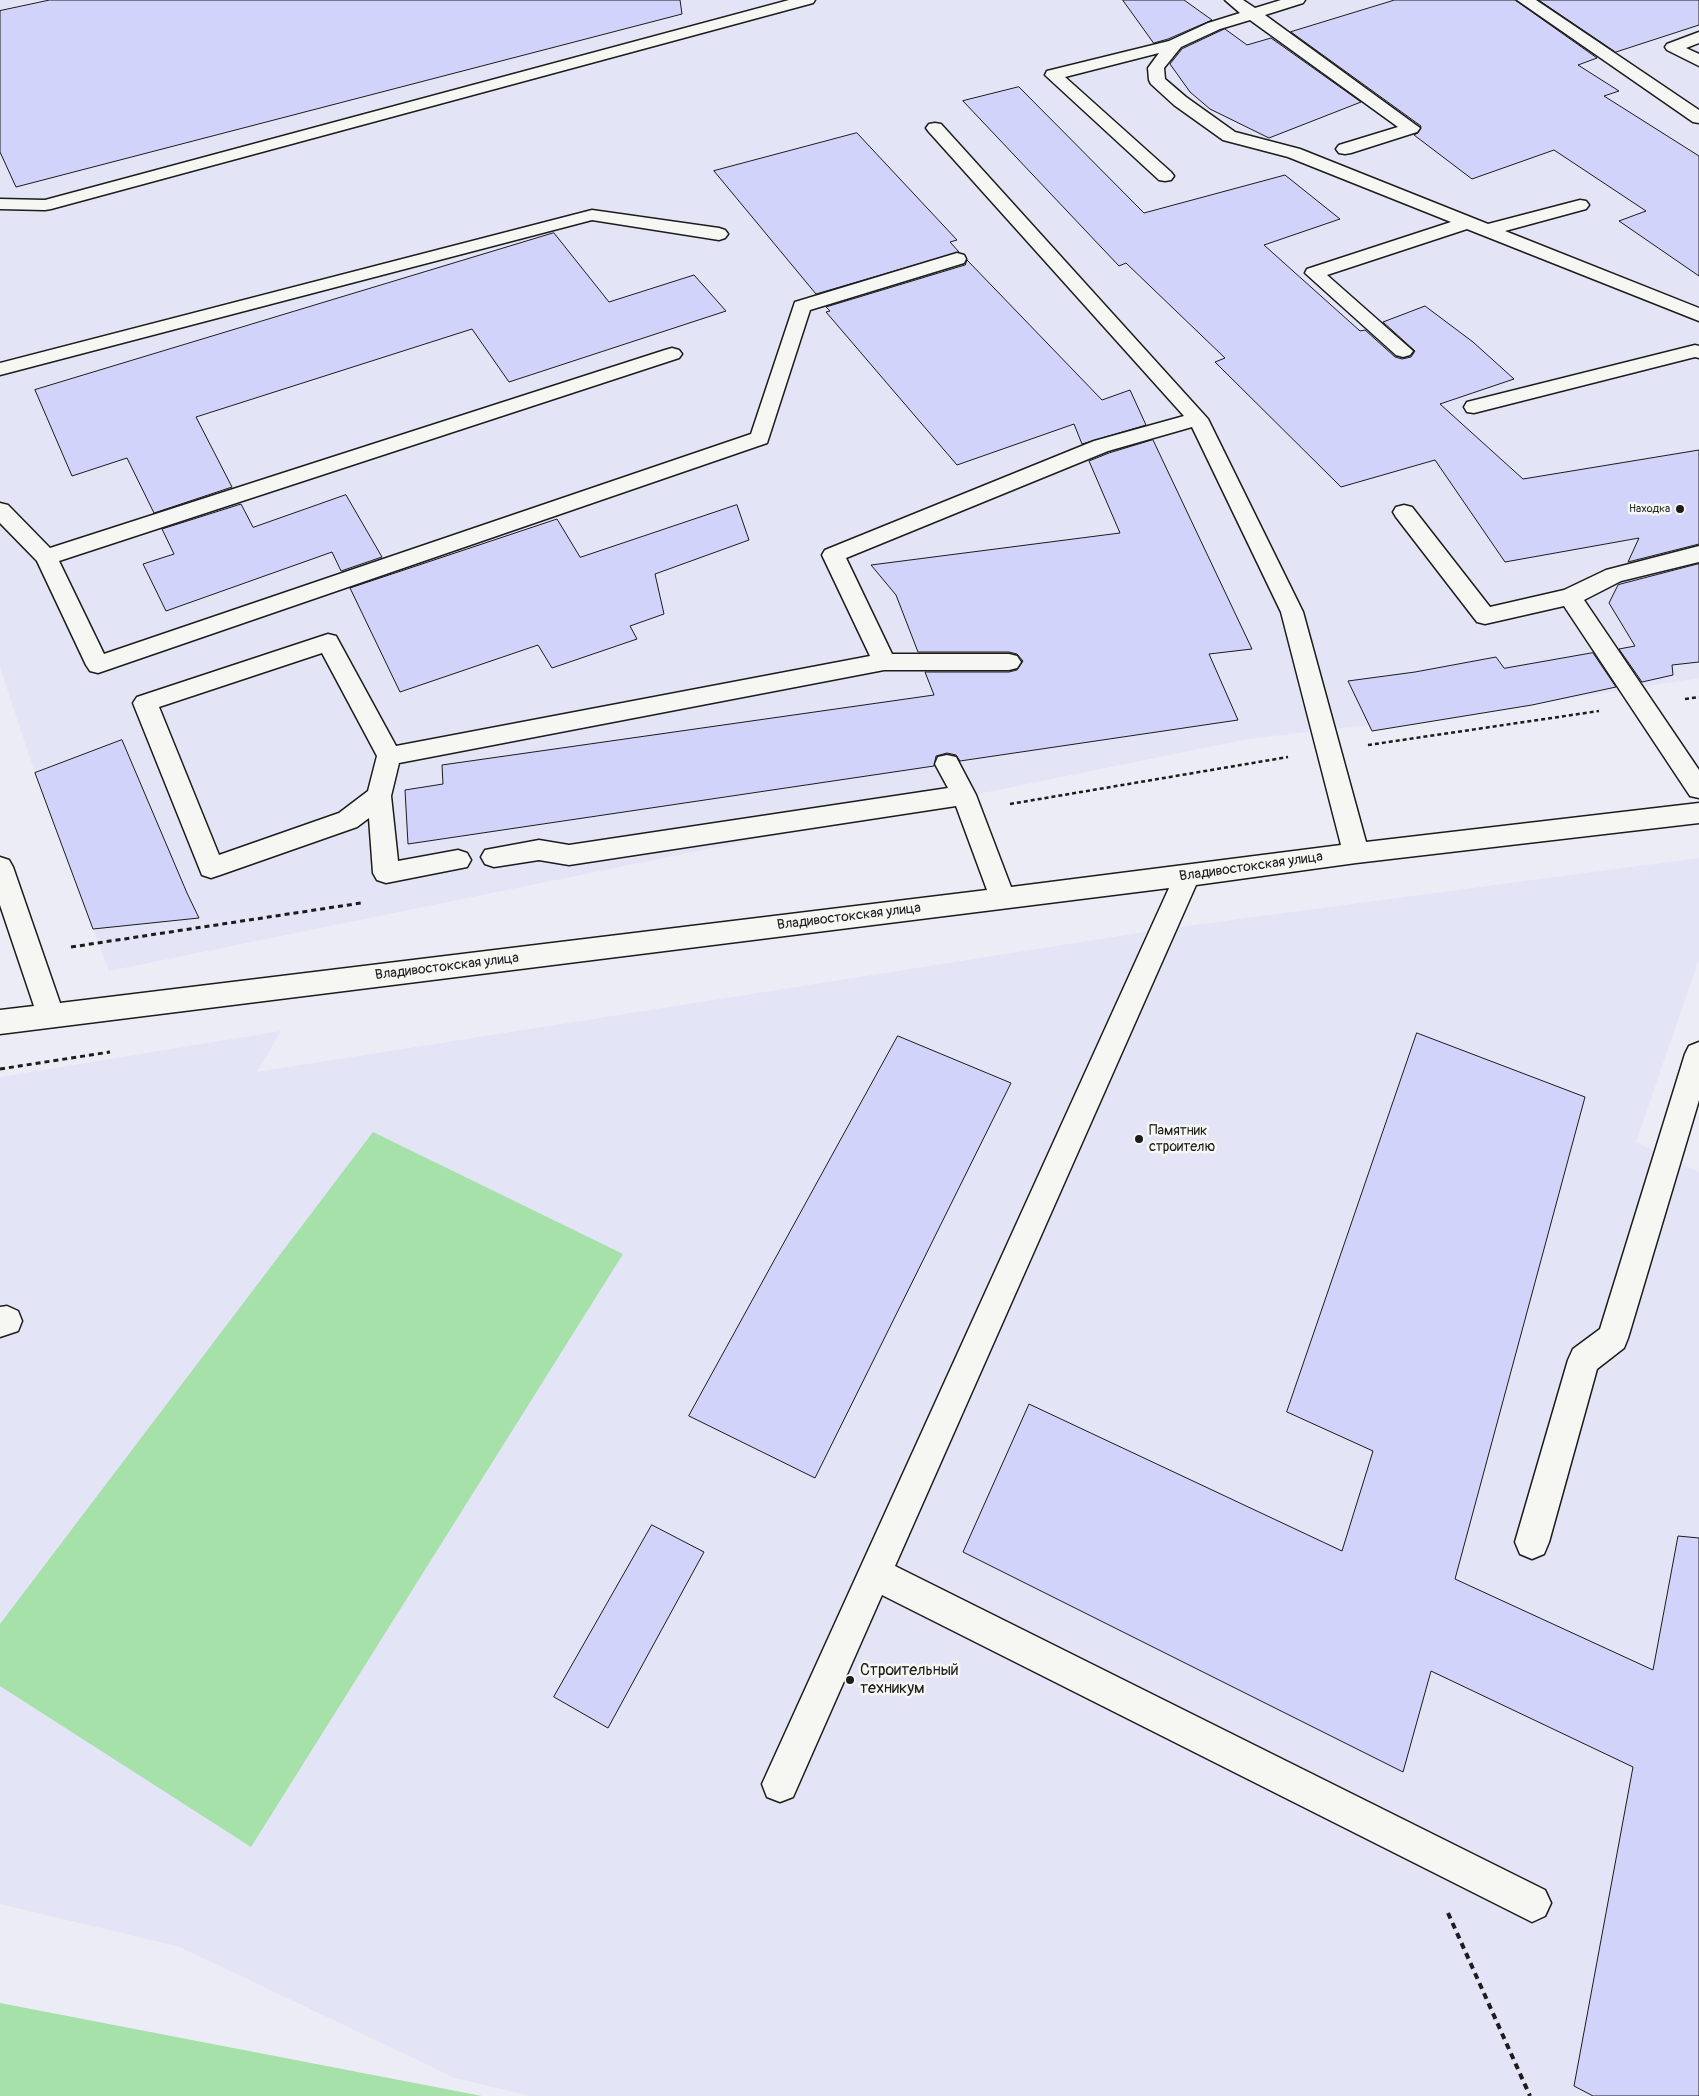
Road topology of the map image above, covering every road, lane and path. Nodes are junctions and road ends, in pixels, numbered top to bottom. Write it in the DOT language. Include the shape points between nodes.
graph roads {
  1 [pos="807,0"];
  2 [pos="1233,0"];
  3 [pos="1297,0"];
  4 [pos="1525,0"];
  5 [pos="1253,14"];
  6 [pos="1699,37"];
  7 [pos="1175,44"];
  8 [pos="1699,61"];
  9 [pos="1699,118"];
  10 [pos="935,128"];
  11 [pos="1345,150"];
  12 [pos="1165,176"];
  13 [pos="0,204"];
  14 [pos="1580,205"];
  15 [pos="1466,223"];
  16 [pos="1487,230"];
  17 [pos="719,234"];
  18 [pos="957,258"];
  19 [pos="1699,315"];
  20 [pos="1403,351"];
  21 [pos="1699,352"];
  22 [pos="672,354"];
  23 [pos="0,369"];
  24 [pos="1474,407"];
  25 [pos="1198,419"];
  26 [pos="0,510"];
  27 [pos="1404,512"];
  28 [pos="1699,554"];
  29 [pos="46,557"];
  30 [pos="1570,597"];
  31 [pos="884,662"];
  32 [pos="1009,662"];
  33 [pos="388,756"];
  34 [pos="947,764"];
  35 [pos="1699,788"];
  36 [pos="964,795"];
  37 [pos="379,796"];
  38 [pos="1699,813"];
  39 [pos="1356,853"];
  40 [pos="494,857"];
  41 [pos="458,860"];
  42 [pos="0,867"];
  43 [pos="1187,876"];
  44 [pos="1003,899"];
  45 [pos="51,1015"];
  46 [pos="0,1022"];
  47 [pos="1699,1054"];
  48 [pos="1532,1542"];
  49 [pos="874,1573"];
  50 [pos="780,1784"];
  51 [pos="1532,1903"];
  52 [pos="1446,1909"];
  53 [pos="1530,2096"];
  1 -- 13 [label="street" via="45,205"];
  2 -- 5 [label="street"];
  3 -- 5 [label="street"];
  4 -- 9 [label="street"];
  5 -- 7 [label="street" via="1214,26"];
  5 -- 11 [label="street" via="1412,128"];
  6 -- 8 [label="street" via="1673,47"];
  7 -- 12 [label="street" via="1053,75"];
  7 -- 15 [label="street" via="1156,68 1157,80 1229,136 1294,153"];
  10 -- 25 [label="street"];
  14 -- 16 [label="street"];
  15 -- 16 [label="street"];
  15 -- 20 [label="street" via="1314,273"];
  16 -- 19 [label="street"];
  17 -- 23 [label="street" via="592,216"];
  18 -- 29 [label="street" via="802,306 760,438 98,665"];
  21 -- 24 [label="street"];
  22 -- 29 [label="street"];
  25 -- 31 [label="street" via="1101,446 833,555"];
  25 -- 39 [label="street" via="1292,612"];
  26 -- 29 [label="street"];
  27 -- 30 [label="street" via="1485,616"];
  28 -- 30 [label="street" via="1614,575"];
  30 -- 35 [label="street"];
  31 -- 32 [label="street"];
  31 -- 33 [label="street"];
  33 -- 37 [label="street"];
  33 -- 37 [label="street" via="328,642 145,702 211,868 348,820"];
  34 -- 36 [label="street"];
  36 -- 40 [label="street" via="569,855 539,850"];
  36 -- 44 [label="street"];
  37 -- 41 [label="street" via="386,873"];
  38 -- 39 [label="street, Владивостокская улица"];
  39 -- 43 [label="street, Владивостокская улица"];
  42 -- 45 [label="street"];
  43 -- 44 [label="street, Владивостокская улица"];
  43 -- 49 [label="street"];
  44 -- 45 [label="street, Владивостокская улица"];
  45 -- 46 [label="street, Владивостокская улица"];
  47 -- 48 [label="street" via="1613,1338 1584,1360"];
  49 -- 50 [label="street"];
  49 -- 51 [label="street"];
  52 -- 53 [label="path"];
}
